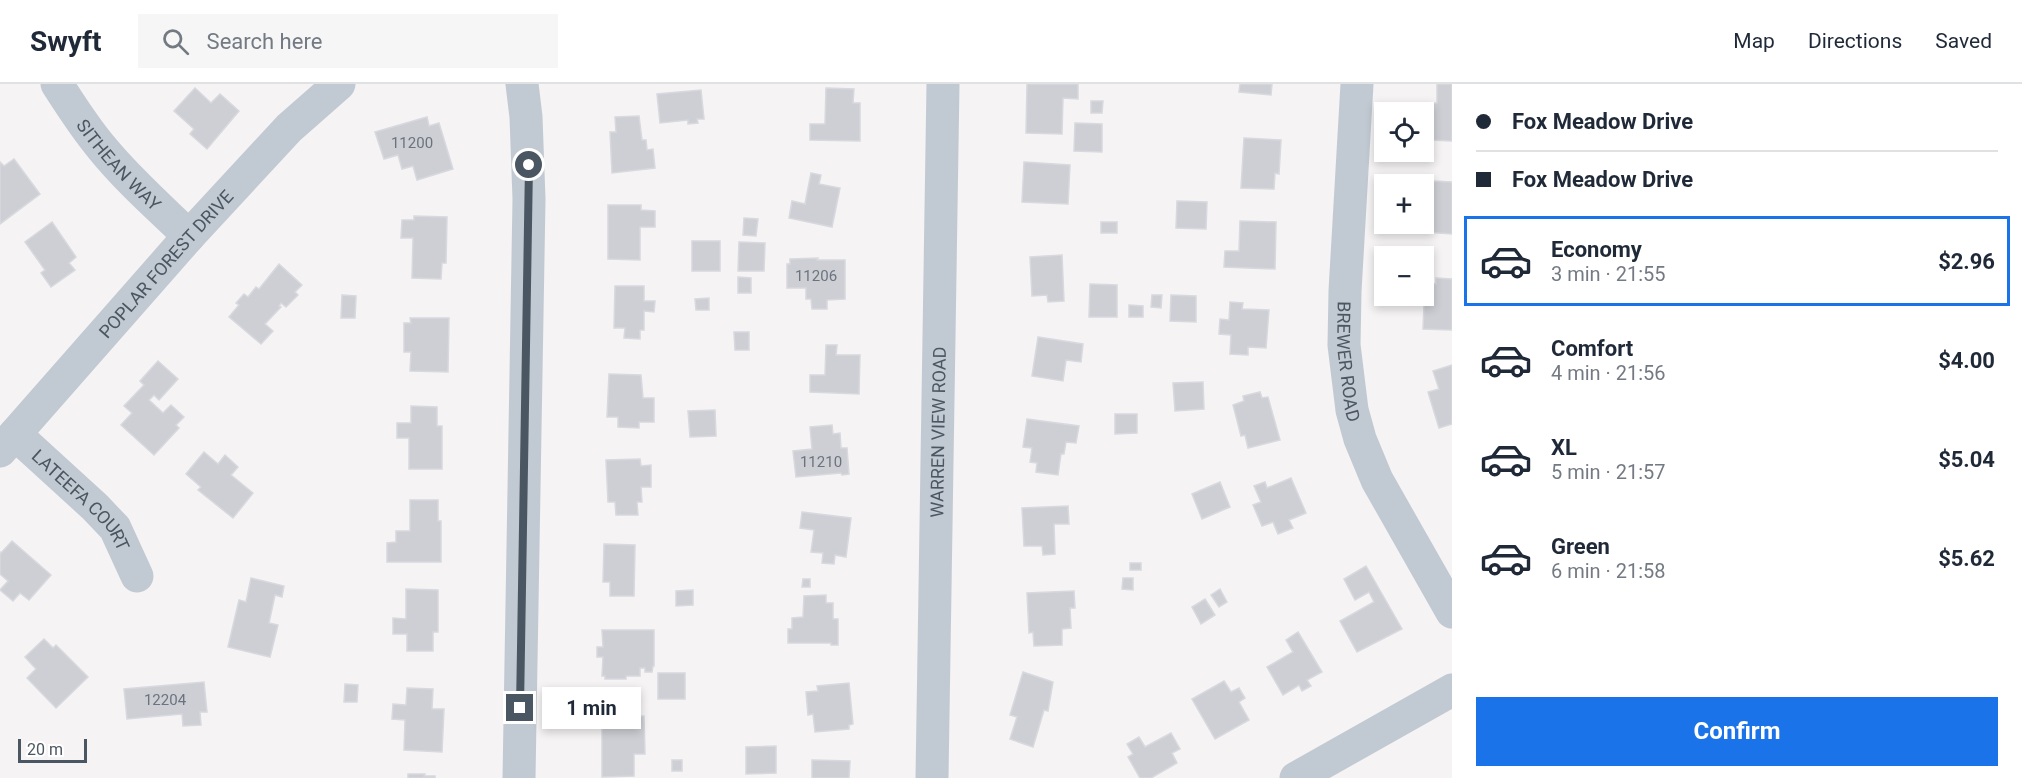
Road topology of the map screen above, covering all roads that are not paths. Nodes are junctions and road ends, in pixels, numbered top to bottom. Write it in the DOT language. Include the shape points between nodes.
graph roads {
  1 [pos="57,84"];
  2 [pos="339,84"];
  3 [pos="522,84"];
  4 [pos="943,84"];
  5 [pos="1357,84"];
  6 [pos="189,236"];
  7 [pos="7,443"];
  8 [pos="137,576"];
  9 [pos="1452,612"];
  10 [pos="1452,690"];
  11 [pos="519,778"];
  12 [pos="932,778"];
  13 [pos="1296,778"];
  1 -- 6 [label="street, SITHEAN WAY" via="102,148"];
  2 -- 6 [label="street, POPLAR FOREST DRIVE" via="289,128"];
  3 -- 11 [label="street" via="529,199"];
  4 -- 12 [label="street, WARREN VIEW ROAD"];
  5 -- 9 [label="street, BREWER ROAD" via="1344,345 1352,410 1377,480"];
  6 -- 7 [label="street, POPLAR FOREST DRIVE"];
  7 -- 8 [label="street, LATEEFA COURT" via="95,507 115,528"];
  10 -- 13 [label="street"];
}
